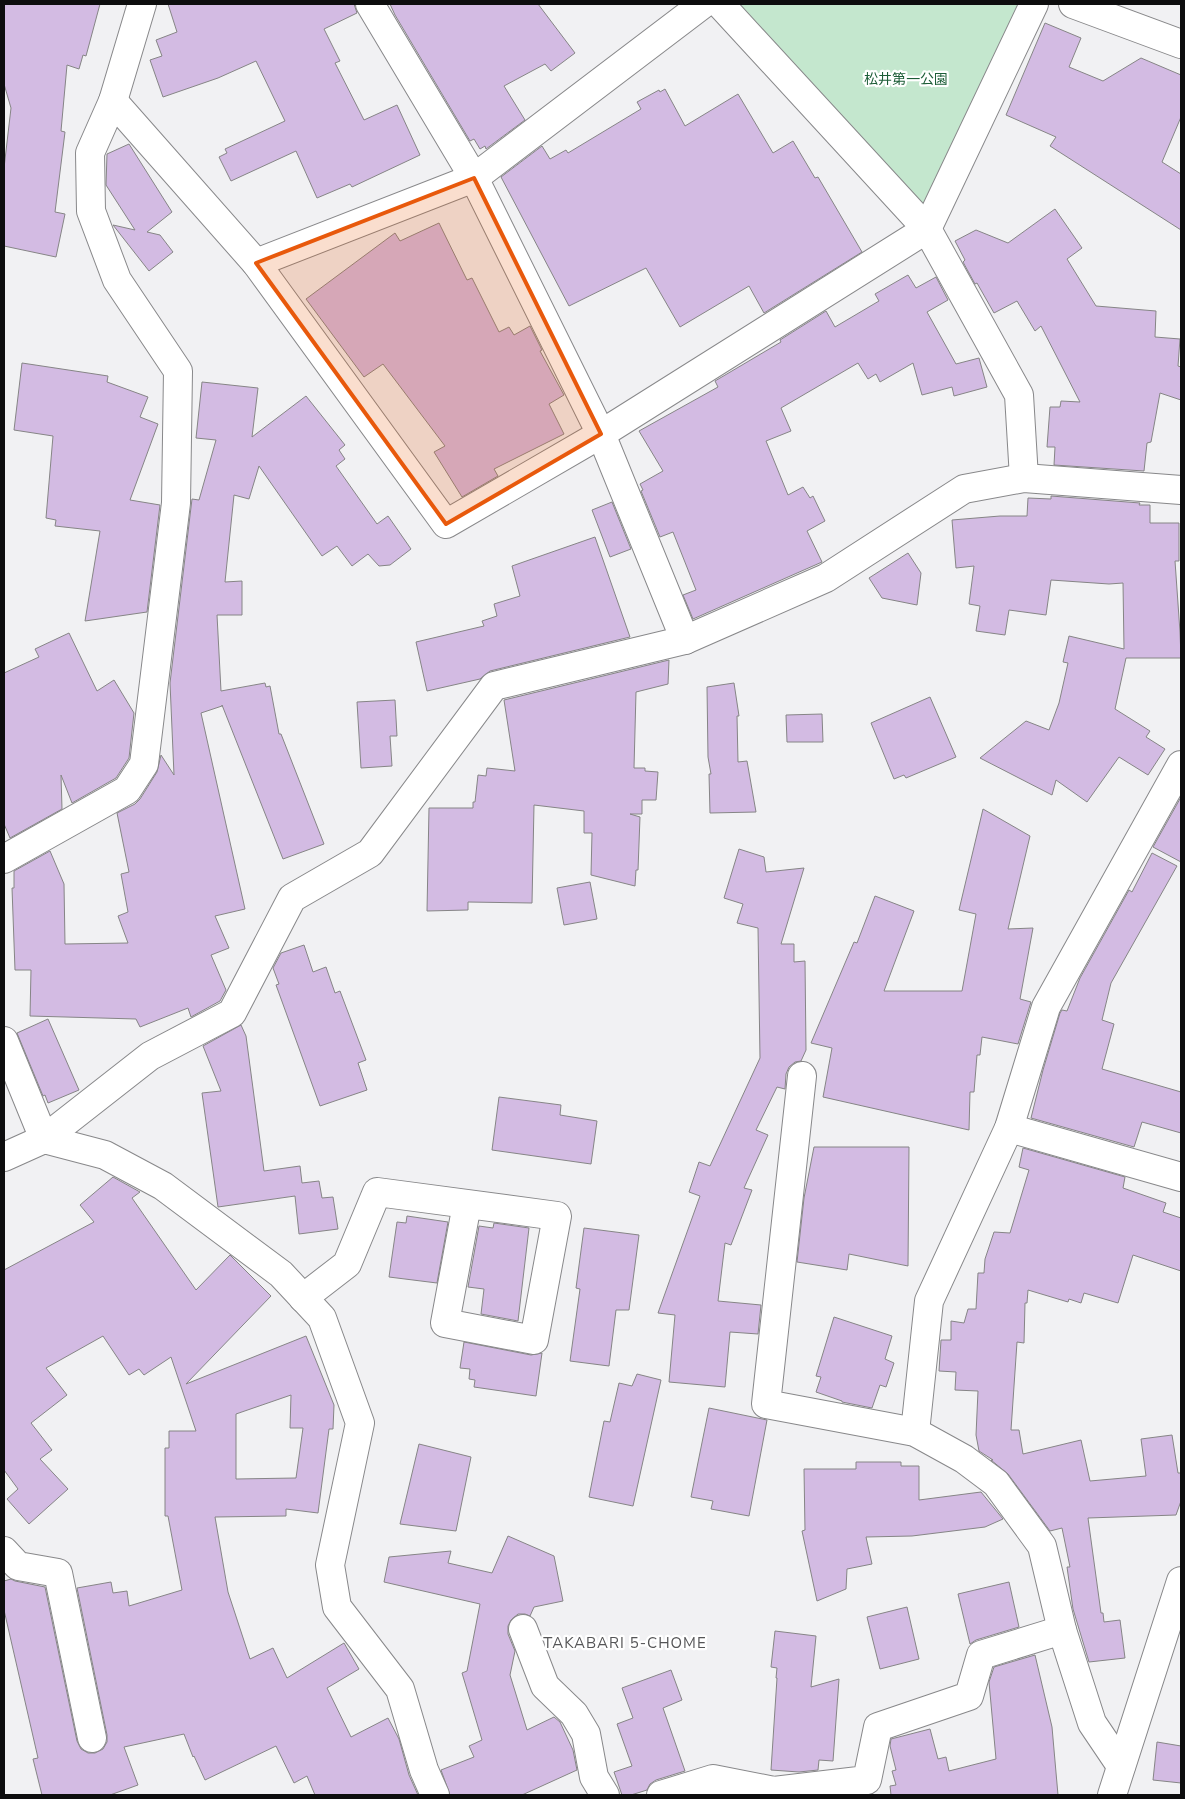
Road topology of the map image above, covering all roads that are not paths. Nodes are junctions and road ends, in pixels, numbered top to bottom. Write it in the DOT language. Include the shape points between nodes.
graph roads {
  1 [pos="142,4"];
  2 [pos="370,4"];
  3 [pos="703,4"];
  4 [pos="720,4"];
  5 [pos="1034,4"];
  6 [pos="1073,4"];
  7 [pos="1181,44"];
  8 [pos="113,101"];
  9 [pos="474,178"];
  10 [pos="927,228"];
  11 [pos="256,263"];
  12 [pos="601,434"];
  13 [pos="1024,478"];
  14 [pos="1181,490"];
  15 [pos="685,640"];
  16 [pos="1181,766"];
  17 [pos="4,859"];
  18 [pos="4,1041"];
  19 [pos="802,1076"];
  20 [pos="1009,1128"];
  21 [pos="44,1139"];
  22 [pos="4,1157"];
  23 [pos="1181,1177"];
  24 [pos="467,1204"];
  25 [pos="304,1298"];
  26 [pos="915,1432"];
  27 [pos="4,1551"];
  28 [pos="1181,1581"];
  29 [pos="523,1629"];
  30 [pos="1062,1630"];
  31 [pos="92,1738"];
  32 [pos="1121,1766"];
  33 [pos="435,1795"];
  34 [pos="605,1795"];
  35 [pos="661,1795"];
  36 [pos="1112,1795"];
  1 -- 8 [label="street"];
  2 -- 9 [label="street"];
  3 -- 9 [label="street"];
  4 -- 10 [label="street"];
  5 -- 10 [label="street"];
  6 -- 7 [label="street"];
  8 -- 11 [label="street"];
  8 -- 17 [label="street" via="90,153 91,211 117,280 178,371 176,503 144,764 127,790"];
  9 -- 11 [label="street"];
  9 -- 12 [label="street"];
  10 -- 12 [label="street"];
  10 -- 13 [label="street" via="1019,395"];
  11 -- 12 [label="street" via="446,524"];
  12 -- 15 [label="street"];
  13 -- 14 [label="street"];
  13 -- 15 [label="street" via="964,489 826,578"];
  15 -- 21 [label="street" via="494,686 370,853 292,898 232,1013 150,1056"];
  16 -- 20 [label="street" via="1046,1007"];
  18 -- 21 [label="street"];
  19 -- 26 [label="street" via="766,1404"];
  20 -- 23 [label="street"];
  20 -- 26 [label="street" via="928,1302"];
  21 -- 22 [label="street"];
  21 -- 25 [label="street" via="105,1155 163,1186 281,1274"];
  24 -- 24 [label="street" via="557,1216 534,1340 445,1323"];
  24 -- 25 [label="street" via="377,1192 347,1264"];
  25 -- 33 [label="street" via="322,1318 360,1423 330,1565 337,1607 400,1689 424,1770"];
  26 -- 30 [label="street" via="964,1459 996,1483 1042,1546"];
  27 -- 31 [label="street" via="18,1566 58,1572"];
  28 -- 32 [label="street"];
  29 -- 34 [label="street" via="545,1686 574,1714 586,1734 594,1776"];
  30 -- 32 [label="street" via="1092,1724"];
  30 -- 35 [label="street" via="981,1655 969,1696 878,1727 867,1780 774,1791 713,1779"];
  32 -- 36 [label="street"];
}
